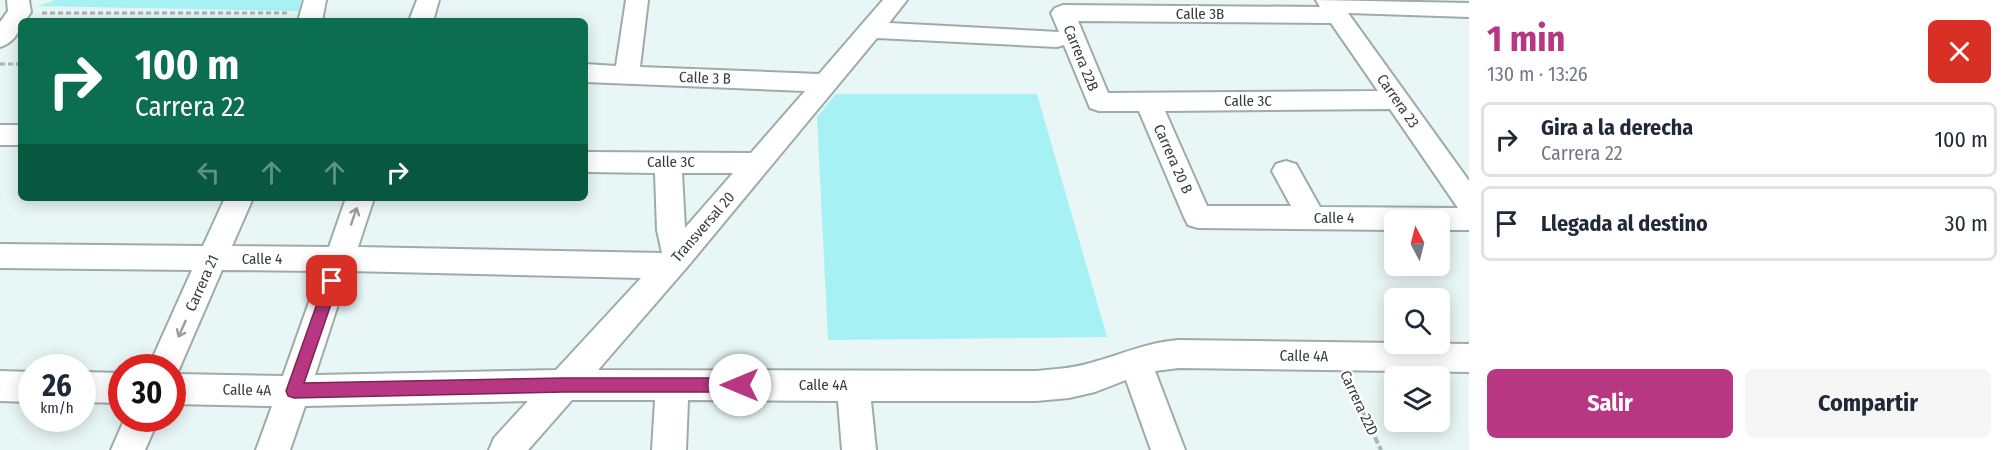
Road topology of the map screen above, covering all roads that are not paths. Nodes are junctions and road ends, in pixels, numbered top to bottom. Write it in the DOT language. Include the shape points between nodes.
graph roads {
  1 [pos="428,0"];
  2 [pos="638,0"];
  3 [pos="896,0"];
  4 [pos="19,6"];
  5 [pos="1331,6"];
  6 [pos="1121,7"];
  7 [pos="1201,7"];
  8 [pos="1063,13"];
  9 [pos="1465,15"];
  10 [pos="422,18"];
  11 [pos="870,30"];
  12 [pos="0,39"];
  13 [pos="1057,39"];
  14 [pos="588,73"];
  15 [pos="627,75"];
  16 [pos="825,83"];
  17 [pos="1398,100"];
  18 [pos="1148,101"];
  19 [pos="1099,102"];
  20 [pos="0,135"];
  21 [pos="18,135"];
  22 [pos="588,162"];
  23 [pos="668,162"];
  24 [pos="757,163"];
  25 [pos="1286,171"];
  26 [pos="1464,189"];
  27 [pos="238,201"];
  28 [pos="359,201"];
  29 [pos="1198,217"];
  30 [pos="1312,218"];
  31 [pos="1469,219"];
  32 [pos="0,256"];
  33 [pos="213,258"];
  34 [pos="340,259"];
  35 [pos="673,262"];
  36 [pos="170,354"];
  37 [pos="1469,358"];
  38 [pos="1136,362"];
  39 [pos="563,385"];
  40 [pos="672,385"];
  41 [pos="853,385"];
  42 [pos="0,386"];
  43 [pos="18,387"];
  44 [pos="186,389"];
  45 [pos="294,391"];
  46 [pos="136,432"];
  47 [pos="128,450"];
  48 [pos="273,450"];
  49 [pos="506,450"];
  50 [pos="669,450"];
  51 [pos="859,450"];
  52 [pos="1168,450"];
  1 -- 10 [label="street"];
  2 -- 15 [label="street"];
  3 -- 11 [label="street, Transversal 20"];
  4 -- 12 [label="street"];
  5 -- 7 [label="street, Calle 3B"];
  5 -- 9 [label="street"];
  5 -- 17 [label="street, Carrera 23"];
  6 -- 7 [label="street, Calle 3B"];
  6 -- 8 [label="street, Calle 3B"];
  8 -- 19 [label="street, Carrera 22B"];
  11 -- 13 [label="street"];
  11 -- 16 [label="street, Transversal 20"];
  14 -- 15 [label="street, Calle 3 B"];
  15 -- 16 [label="street, Calle 3 B"];
  16 -- 24 [label="street, Transversal 20"];
  17 -- 18 [label="street, Calle 3C"];
  17 -- 26 [label="street, Carrera 23"];
  18 -- 19 [label="street, Calle 3C"];
  18 -- 29 [label="street, Carrera 20 B"];
  20 -- 21 [label="street"];
  22 -- 23 [label="street, Calle 3C"];
  23 -- 24 [label="street, Calle 3C"];
  23 -- 35 [label="street"];
  24 -- 35 [label="street, Transversal 20"];
  25 -- 30 [label="street"];
  27 -- 33 [label="street, Carrera 21"];
  34 -- 28 [label="street, one-way"];
  29 -- 30 [label="street, Calle 4"];
  30 -- 31 [label="street, Calle 4"];
  32 -- 33 [label="street, Calle 4"];
  33 -- 34 [label="street, Calle 4"];
  33 -- 36 [label="street, Carrera 21, one-way"];
  34 -- 35 [label="street, Calle 4"];
  34 -- 45 [label="street"];
  35 -- 39 [label="street, Transversal 20"];
  37 -- 38 [label="street, Calle 4A" via="1179,354"];
  38 -- 41 [label="street, Calle 4A" via="1095,377 1036,386"];
  38 -- 52 [label="street"];
  39 -- 40 [label="street, Calle 4A"];
  39 -- 45 [label="street, Calle 4A"];
  39 -- 49 [label="street, Transversal 20"];
  40 -- 41 [label="street, Calle 4A"];
  40 -- 50 [label="street"];
  41 -- 51 [label="street"];
  42 -- 43 [label="street"];
  44 -- 45 [label="street, Calle 4A"];
  45 -- 48 [label="street"];
  46 -- 47 [label="street"];
}
